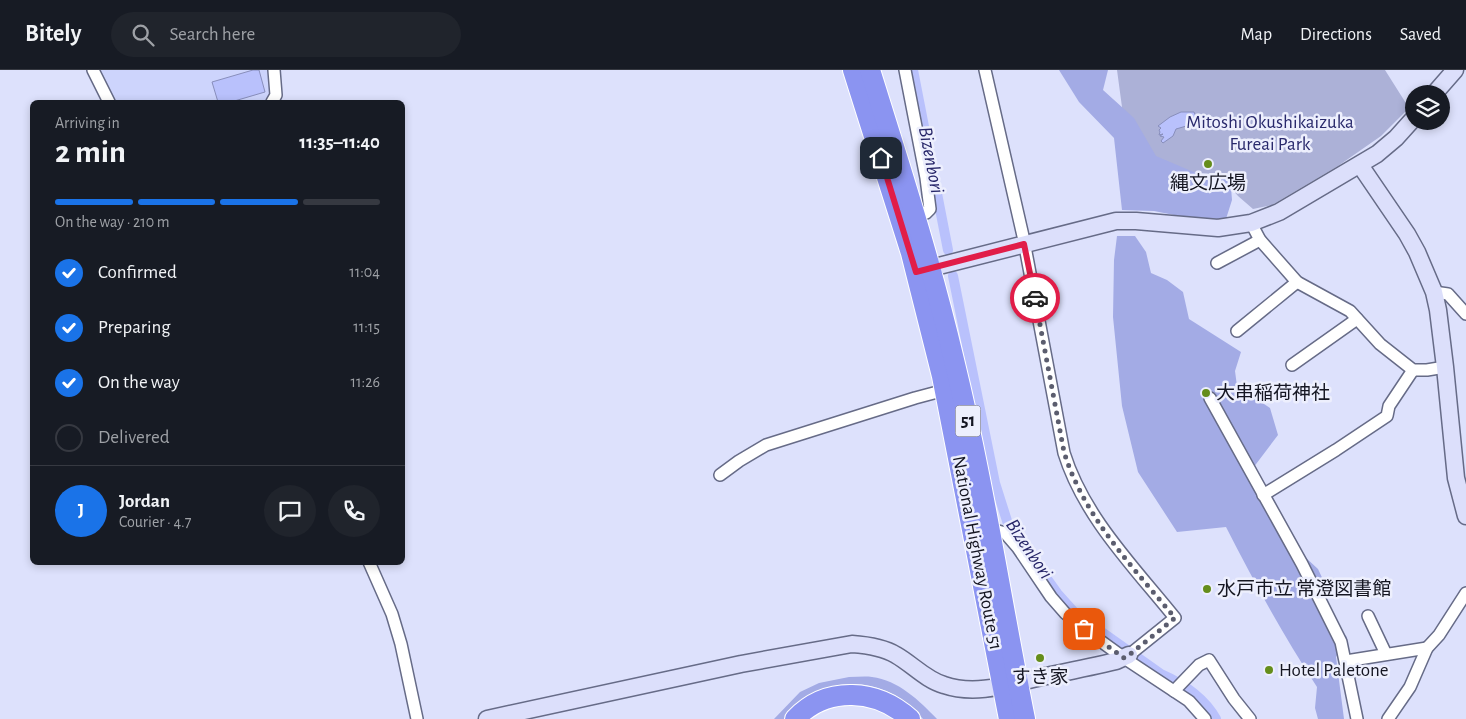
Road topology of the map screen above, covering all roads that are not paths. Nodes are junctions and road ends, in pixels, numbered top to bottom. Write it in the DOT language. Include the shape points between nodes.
graph roads {
  1 [pos="94,70"];
  2 [pos="274,70"];
  3 [pos="853,70"];
  4 [pos="870,70"];
  5 [pos="905,70"];
  6 [pos="985,70"];
  7 [pos="1454,70"];
  8 [pos="1442,85"];
  9 [pos="108,100"];
  10 [pos="273,100"];
  11 [pos="1405,128"];
  12 [pos="1360,165"];
  13 [pos="916,217"];
  14 [pos="1251,223"];
  15 [pos="1260,240"];
  16 [pos="1024,244"];
  17 [pos="1217,263"];
  18 [pos="938,266"];
  19 [pos="1297,282"];
  20 [pos="1434,292"];
  21 [pos="1466,314"];
  22 [pos="1357,319"];
  23 [pos="1237,331"];
  24 [pos="1292,365"];
  25 [pos="1445,367"];
  26 [pos="1413,370"];
  27 [pos="945,390"];
  28 [pos="1210,398"];
  29 [pos="720,475"];
  30 [pos="1263,495"];
  31 [pos="1466,516"];
  32 [pos="989,531"];
  33 [pos="370,565"];
  34 [pos="1466,594"];
  35 [pos="1368,616"];
  36 [pos="1428,648"];
  37 [pos="1130,654"];
  38 [pos="1386,654"];
  39 [pos="1346,661"];
  40 [pos="1010,684"];
  41 [pos="1180,685"];
  42 [pos="417,719"];
  43 [pos="487,719"];
  44 [pos="795,719"];
  45 [pos="810,719"];
  46 [pos="896,719"];
  47 [pos="910,719"];
  48 [pos="1010,719"];
  49 [pos="1025,719"];
  50 [pos="1205,719"];
  51 [pos="1250,719"];
  52 [pos="1357,719"];
  53 [pos="1388,719"];
  1 -- 9 [label="street"];
  2 -- 10 [label="street" via="276,95"];
  3 -- 18 [label="highway, National Highway Route 51 / 51"];
  4 -- 13 [label="highway, National Highway Route 51 / 51"];
  5 -- 13 [label="street" via="930,209"];
  6 -- 16 [label="street"];
  7 -- 8 [label="street"];
  11 -- 12 [label="street" via="1388,146"];
  12 -- 14 [label="street" via="1279,212"];
  12 -- 20 [label="street" via="1407,234"];
  13 -- 18 [label="highway, National Highway Route 51 / 51"];
  14 -- 15 [label="street"];
  14 -- 16 [label="street" via="1218,228 1116,221"];
  15 -- 17 [label="street"];
  15 -- 19 [label="street"];
  16 -- 18 [label="street"];
  16 -- 37 [label="street" via="1069,468 1093,514 1175,618"];
  18 -- 27 [label="highway, National Highway Route 51 / 51"];
  18 -- 32 [label="highway, National Highway Route 51 / 51"];
  19 -- 22 [label="street" via="1350,310"];
  19 -- 23 [label="street"];
  20 -- 21 [label="street" via="1448,294"];
  20 -- 25 [label="street"];
  22 -- 24 [label="street"];
  22 -- 26 [label="street" via="1380,344"];
  25 -- 26 [label="street"];
  25 -- 31 [label="street" via="1456,478"];
  26 -- 30 [label="street" via="1386,416"];
  27 -- 29 [label="street" via="766,445"];
  27 -- 40 [label="highway, National Highway Route 51 / 51"];
  28 -- 30 [label="street"];
  30 -- 39 [label="street" via="1341,642"];
  32 -- 37 [label="street" via="1005,533 1065,613 1084,629"];
  32 -- 40 [label="highway, National Highway Route 51 / 51"];
  33 -- 42 [label="street" via="392,614"];
  34 -- 36 [label="street"];
  35 -- 38 [label="street"];
  36 -- 38 [label="street"];
  36 -- 53 [label="street" via="1410,687"];
  37 -- 40 [label="street" via="1100,665"];
  37 -- 41 [label="street"];
  38 -- 39 [label="street"];
  39 -- 52 [label="street"];
  40 -- 43 [label="street" via="961,690 942,685 894,653 852,644 741,664"];
  40 -- 48 [label="highway, National Highway Route 51 / 51"];
  40 -- 49 [label="highway, National Highway Route 51 / 51"];
  41 -- 50 [label="street"];
  41 -- 51 [label="street" via="1199,665 1209,660"];
  44 -- 47 [label="highway" via="819,702 838,696 859,695 888,703"];
  45 -- 46 [label="highway" via="824,710 856,704 876,708"];
}
